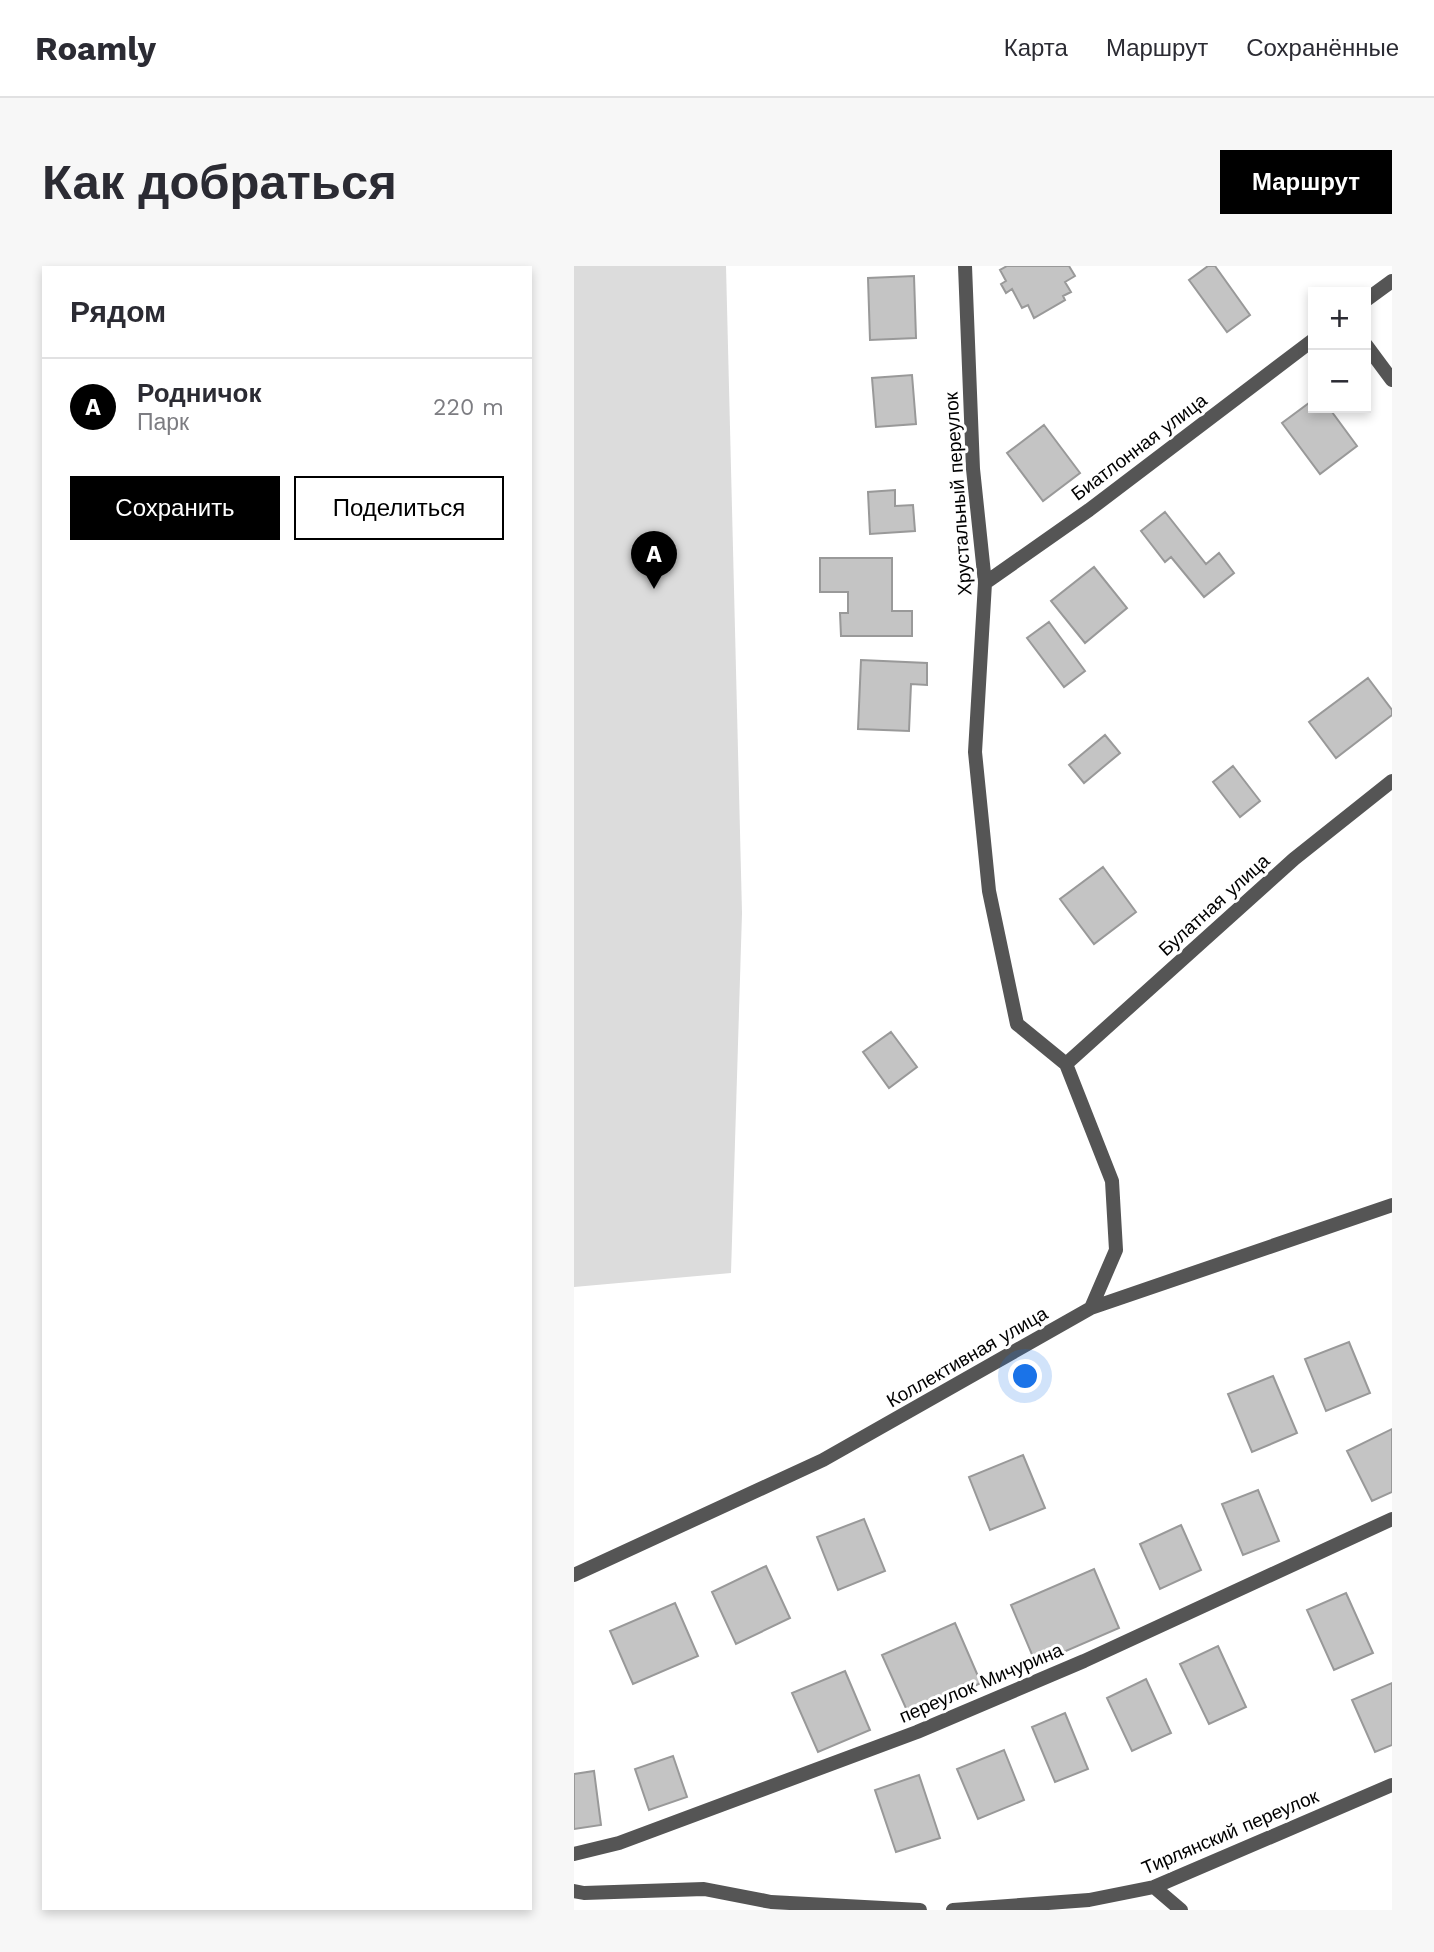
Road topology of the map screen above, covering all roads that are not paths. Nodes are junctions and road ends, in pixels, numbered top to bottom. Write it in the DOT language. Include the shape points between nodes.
graph roads {
  1 [pos="965,266"];
  2 [pos="1392,281"];
  3 [pos="1371,296"];
  4 [pos="1308,344"];
  5 [pos="1370,350"];
  6 [pos="1392,380"];
  7 [pos="985,583"];
  8 [pos="1392,781"];
  9 [pos="1066,1064"];
  10 [pos="1392,1205"];
  11 [pos="1091,1308"];
  12 [pos="1392,1519"];
  13 [pos="574,1575"];
  14 [pos="1392,1785"];
  15 [pos="574,1854"];
  16 [pos="1154,1887"];
  17 [pos="574,1891"];
  18 [pos="920,1910"];
  19 [pos="953,1910"];
  20 [pos="1181,1910"];
  1 -- 7 [label="street, Хрустальный переулок" via="973,469"];
  2 -- 3 [label="street"];
  4 -- 7 [label="street, Биатлонная улица"];
  5 -- 6 [label="street"];
  7 -- 9 [label="street, Хрустальный переулок" via="975,752 989,891 1017,1024"];
  8 -- 9 [label="street, Булатная улица" via="1294,859"];
  9 -- 11 [label="street, Хрустальный переулок" via="1112,1181 1116,1250"];
  10 -- 11 [label="street, Коллективная улица"];
  11 -- 13 [label="street, Коллективная улица" via="823,1460"];
  12 -- 15 [label="street, переулок Мичурина" via="1084,1661 917,1732 619,1843"];
  14 -- 16 [label="street, Тирлянский переулок"];
  16 -- 19 [label="street, Тирлянский переулок" via="1089,1900"];
  16 -- 20 [label="street"];
  17 -- 18 [label="street" via="704,1889 771,1902"];
}
